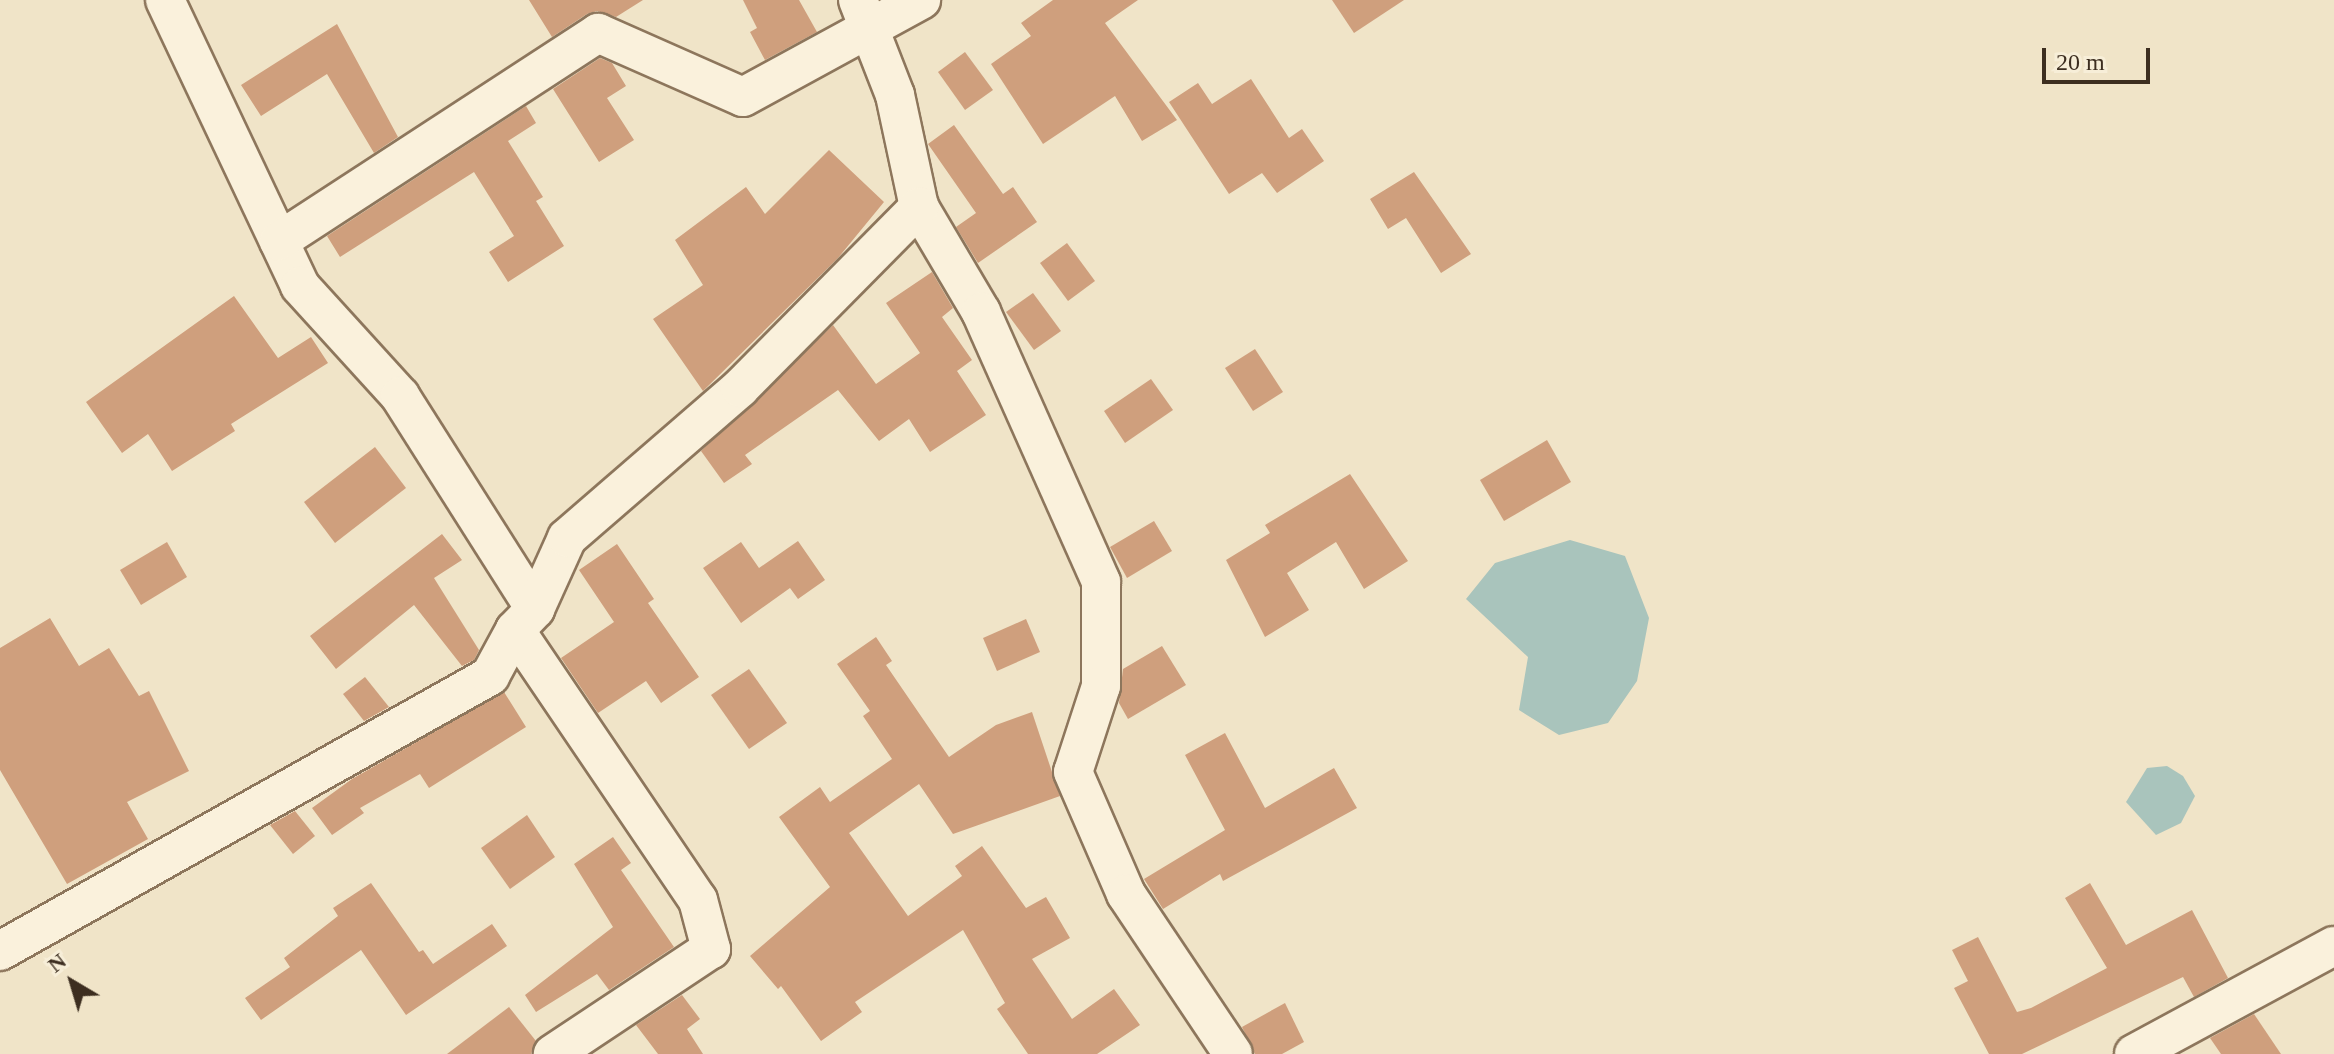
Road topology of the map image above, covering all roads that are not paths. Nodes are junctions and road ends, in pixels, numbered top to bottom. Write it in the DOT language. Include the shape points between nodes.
graph roads {
  1 [pos="165,0"];
  2 [pos="921,0"];
  3 [pos="865,13"];
  4 [pos="919,207"];
  5 [pos="279,241"];
  6 [pos="525,619"];
  7 [pos="2334,946"];
  8 [pos="0,951"];
  9 [pos="553,1054"];
  10 [pos="1233,1054"];
  11 [pos="2134,1054"];
  1 -- 5 [label="street"];
  2 -- 3 [label="street"];
  3 -- 4 [label="street" via="895,95"];
  3 -- 5 [label="street" via="743,97 598,33"];
  4 -- 6 [label="street" via="740,388 567,538"];
  4 -- 10 [label="street" via="981,312 1101,582 1101,686 1073,772 1126,894"];
  5 -- 6 [label="street" via="300,286 400,396"];
  6 -- 8 [label="street" via="490,676"];
  6 -- 9 [label="street" via="698,900 711,949"];
  7 -- 11 [label="street"];
}
